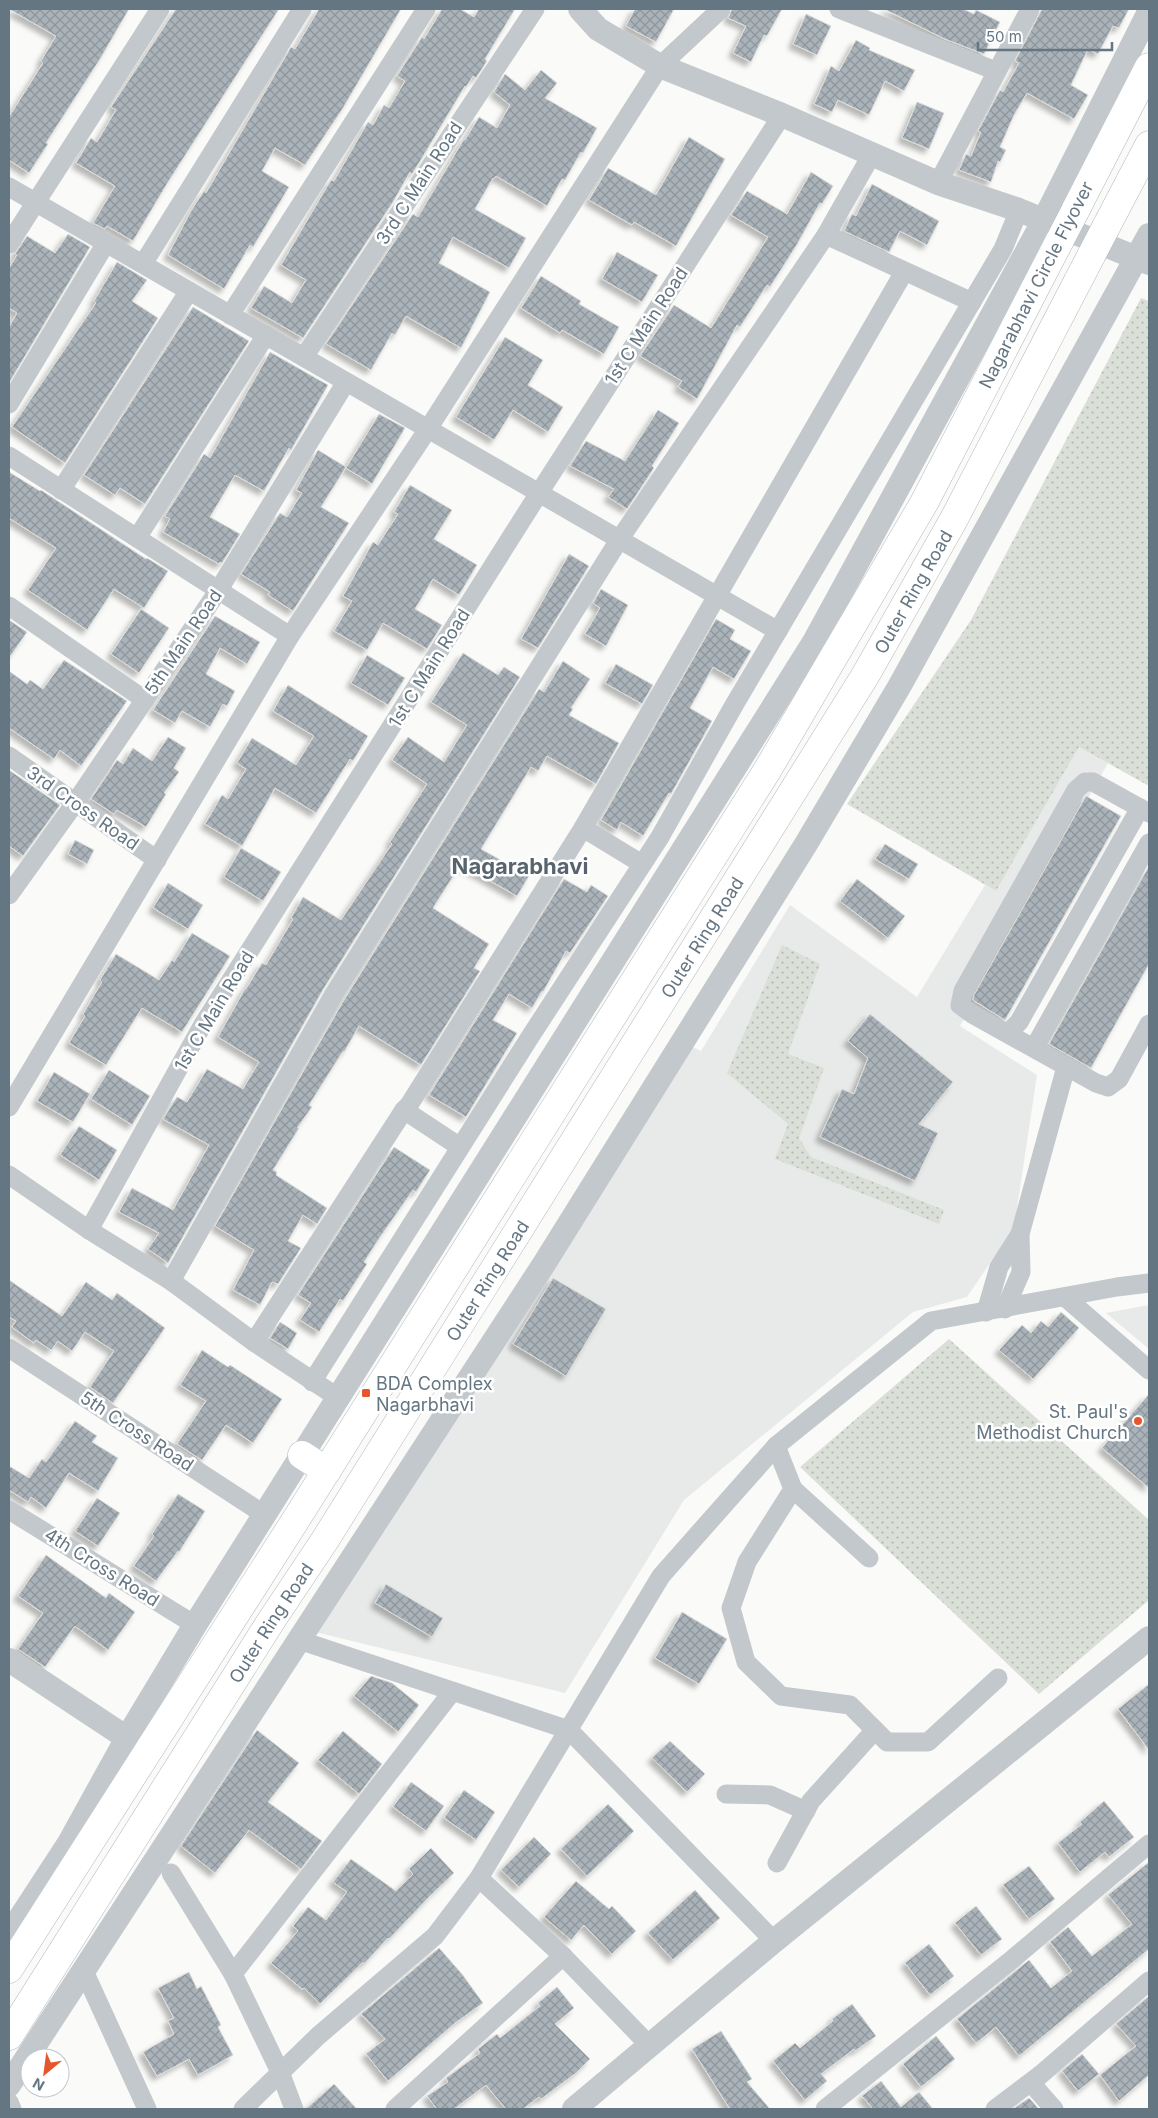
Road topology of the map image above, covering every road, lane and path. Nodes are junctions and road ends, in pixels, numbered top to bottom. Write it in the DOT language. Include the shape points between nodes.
graph roads {
  1 [pos="160,9"];
  2 [pos="302,9"];
  3 [pos="426,9"];
  4 [pos="535,9"];
  5 [pos="580,9"];
  6 [pos="721,9"];
  7 [pos="839,9"];
  8 [pos="1030,9"];
  9 [pos="1149,12"];
  10 [pos="660,66"];
  11 [pos="1149,67"];
  12 [pos="996,71"];
  13 [pos="782,115"];
  14 [pos="1149,145"];
  15 [pos="872,154"];
  16 [pos="938,183"];
  17 [pos="9,187"];
  18 [pos="36,202"];
  19 [pos="1019,210"];
  20 [pos="1052,230"];
  21 [pos="826,235"];
  22 [pos="1149,235"];
  23 [pos="106,243"];
  24 [pos="9,244"];
  25 [pos="1144,260"];
  26 [pos="143,264"];
  27 [pos="904,272"];
  28 [pos="190,291"];
  29 [pos="972,302"];
  30 [pos="230,315"];
  31 [pos="266,335"];
  32 [pos="304,358"];
  33 [pos="346,382"];
  34 [pos="9,404"];
  35 [pos="428,429"];
  36 [pos="9,456"];
  37 [pos="61,490"];
  38 [pos="539,493"];
  39 [pos="924,503"];
  40 [pos="954,519"];
  41 [pos="136,538"];
  42 [pos="620,540"];
  43 [pos="218,591"];
  44 [pos="718,597"];
  45 [pos="9,606"];
  46 [pos="778,631"];
  47 [pos="290,636"];
  48 [pos="144,700"];
  49 [pos="9,756"];
  50 [pos="74,803"];
  51 [pos="1145,811"];
  52 [pos="583,828"];
  53 [pos="1149,843"];
  54 [pos="157,860"];
  55 [pos="642,864"];
  56 [pos="12,884"];
  57 [pos="1149,1024"];
  58 [pos="1008,1033"];
  59 [pos="1034,1048"];
  60 [pos="1066,1067"];
  61 [pos="9,1107"];
  62 [pos="404,1110"];
  63 [pos="460,1148"];
  64 [pos="9,1174"];
  65 [pos="89,1230"];
  66 [pos="1020,1234"];
  67 [pos="172,1282"];
  68 [pos="1149,1283"];
  69 [pos="1065,1297"];
  70 [pos="1005,1309"];
  71 [pos="986,1312"];
  72 [pos="254,1342"];
  73 [pos="9,1348"];
  74 [pos="1149,1370"];
  75 [pos="312,1382"];
  76 [pos="337,1397"];
  77 [pos="776,1446"];
  78 [pos="302,1455"];
  79 [pos="327,1470"];
  80 [pos="793,1489"];
  81 [pos="9,1510"];
  82 [pos="265,1515"];
  83 [pos="868,1558"];
  84 [pos="195,1625"];
  85 [pos="1149,1638"];
  86 [pos="299,1640"];
  87 [pos="9,1660"];
  88 [pos="998,1678"];
  89 [pos="452,1692"];
  90 [pos="569,1730"];
  91 [pos="875,1730"];
  92 [pos="127,1738"];
  93 [pos="726,1794"];
  94 [pos="806,1811"];
  95 [pos="1149,1844"];
  96 [pos="777,1862"];
  97 [pos="171,1873"];
  98 [pos="479,1878"];
  99 [pos="9,1934"];
  100 [pos="774,1941"];
  101 [pos="563,1956"];
  102 [pos="9,1969"];
  103 [pos="84,1971"];
  104 [pos="233,1974"];
  105 [pos="1149,1981"];
  106 [pos="9,2036"];
  107 [pos="649,2046"];
  108 [pos="280,2072"];
  109 [pos="1045,2072"];
  110 [pos="9,2085"];
  111 [pos="9,2102"];
  112 [pos="12,2109"];
  113 [pos="147,2109"];
  114 [pos="243,2109"];
  115 [pos="294,2109"];
  116 [pos="395,2109"];
  117 [pos="574,2109"];
  118 [pos="825,2109"];
  119 [pos="995,2109"];
  120 [pos="1054,2109"];
  1 -- 18 [label="street"];
  2 -- 26 [label="street"];
  3 -- 30 [label="street"];
  4 -- 32 [label="street, 3rd C Main Road"];
  5 -- 10 [label="street" via="598,29"];
  6 -- 10 [label="street"];
  7 -- 12 [label="street"];
  8 -- 12 [label="street"];
  9 -- 20 [label="street"];
  10 -- 13 [label="street"];
  10 -- 35 [label="street"];
  11 -- 20 [label="highway, Nagarabhavi Circle Flyover, bridge" via="1074,211"];
  12 -- 16 [label="street"];
  13 -- 15 [label="street"];
  13 -- 38 [label="street, 1st C Main Road"];
  14 -- 40 [label="highway, Nagarabhavi Circle Flyover, bridge"];
  15 -- 16 [label="street"];
  15 -- 21 [label="street"];
  16 -- 19 [label="street"];
  17 -- 18 [label="street"];
  18 -- 23 [label="street"];
  18 -- 24 [label="street"];
  19 -- 20 [label="street"];
  19 -- 29 [label="street" via="1002,249"];
  20 -- 25 [label="street"];
  20 -- 39 [label="highway, Nagarabhavi Circle Flyover"];
  20 -- 76 [label="street" via="814,642"];
  21 -- 27 [label="street"];
  21 -- 42 [label="street"];
  22 -- 25 [label="street"];
  23 -- 26 [label="street"];
  23 -- 34 [label="street"];
  25 -- 86 [label="street" via="806,844 544,1264"];
  26 -- 28 [label="street"];
  27 -- 29 [label="street"];
  27 -- 44 [label="street"];
  28 -- 30 [label="street"];
  28 -- 37 [label="street"];
  29 -- 46 [label="street"];
  30 -- 31 [label="street"];
  31 -- 32 [label="street"];
  31 -- 41 [label="street"];
  32 -- 33 [label="street"];
  33 -- 35 [label="street"];
  33 -- 43 [label="street, 5th Main Road"];
  35 -- 38 [label="street"];
  35 -- 47 [label="street"];
  36 -- 37 [label="street"];
  37 -- 41 [label="street"];
  38 -- 42 [label="street"];
  38 -- 65 [label="street, 1st C Main Road" via="202,1026"];
  39 -- 79 [label="highway, Outer Ring Road" via="768,769"];
  40 -- 106 [label="highway, Outer Ring Road" via="865,676 325,1540"];
  41 -- 43 [label="street"];
  42 -- 44 [label="street"];
  42 -- 67 [label="street" via="334,994"];
  43 -- 47 [label="street"];
  43 -- 48 [label="street, 5th Main Road"];
  44 -- 46 [label="street"];
  44 -- 52 [label="street"];
  45 -- 48 [label="street"];
  46 -- 55 [label="street"];
  47 -- 54 [label="street"];
  48 -- 50 [label="street, 5th Main Road"];
  49 -- 50 [label="street, 3rd Cross Road"];
  50 -- 54 [label="street, 3rd Cross Road"];
  50 -- 56 [label="street, 5th Main Road"];
  51 -- 58 [label="street" via="1019,1022"];
  51 -- 58 [label="street" via="1093,782 1084,782 1076,790 964,991 960,1005"];
  52 -- 55 [label="street"];
  52 -- 62 [label="street"];
  53 -- 59 [label="street"];
  54 -- 61 [label="street"];
  55 -- 63 [label="street"];
  57 -- 60 [label="street" via="1118,1079 1108,1087"];
  58 -- 59 [label="street"];
  59 -- 60 [label="street"];
  60 -- 66 [label="street"];
  62 -- 63 [label="street"];
  62 -- 72 [label="street"];
  63 -- 75 [label="street"];
  64 -- 65 [label="street"];
  65 -- 67 [label="street"];
  66 -- 70 [label="street" via="1021,1272"];
  66 -- 71 [label="street" via="999,1267"];
  67 -- 72 [label="street"];
  68 -- 69 [label="street"];
  69 -- 70 [label="street"];
  69 -- 74 [label="street"];
  70 -- 71 [label="street"];
  71 -- 77 [label="street" via="931,1321"];
  72 -- 75 [label="street"];
  73 -- 82 [label="street, 5th Cross Road"];
  75 -- 76 [label="street"];
  76 -- 78 [label="street"];
  77 -- 80 [label="street"];
  77 -- 90 [label="street" via="661,1576"];
  78 -- 79 [label="highway"];
  78 -- 82 [label="street"];
  79 -- 102 [label="highway, Outer Ring Road"];
  80 -- 83 [label="street"];
  80 -- 91 [label="street" via="746,1562 731,1608 746,1662 782,1696 850,1705"];
  81 -- 84 [label="street, 4th Cross Road"];
  82 -- 84 [label="street"];
  84 -- 92 [label="street"];
  85 -- 100 [label="street"];
  86 -- 89 [label="street"];
  86 -- 103 [label="street"];
  87 -- 92 [label="street"];
  88 -- 91 [label="street" via="928,1742 887,1742"];
  89 -- 90 [label="street"];
  89 -- 104 [label="street"];
  90 -- 98 [label="street"];
  90 -- 100 [label="street"];
  91 -- 94 [label="street" via="811,1801"];
  92 -- 99 [label="street" via="69,1843"];
  93 -- 94 [label="street" via="770,1794"];
  94 -- 96 [label="street"];
  95 -- 118 [label="street" via="1009,1962"];
  97 -- 104 [label="street"];
  98 -- 101 [label="street"];
  98 -- 108 [label="street" via="435,1936"];
  100 -- 107 [label="street"];
  101 -- 107 [label="street"];
  101 -- 116 [label="street"];
  103 -- 110 [label="street"];
  103 -- 113 [label="street"];
  104 -- 108 [label="street"];
  105 -- 109 [label="street"];
  107 -- 117 [label="street"];
  108 -- 114 [label="street"];
  108 -- 115 [label="street"];
  109 -- 119 [label="street"];
  109 -- 120 [label="street" via="1031,2083"];
  111 -- 112 [label="street"];
}
